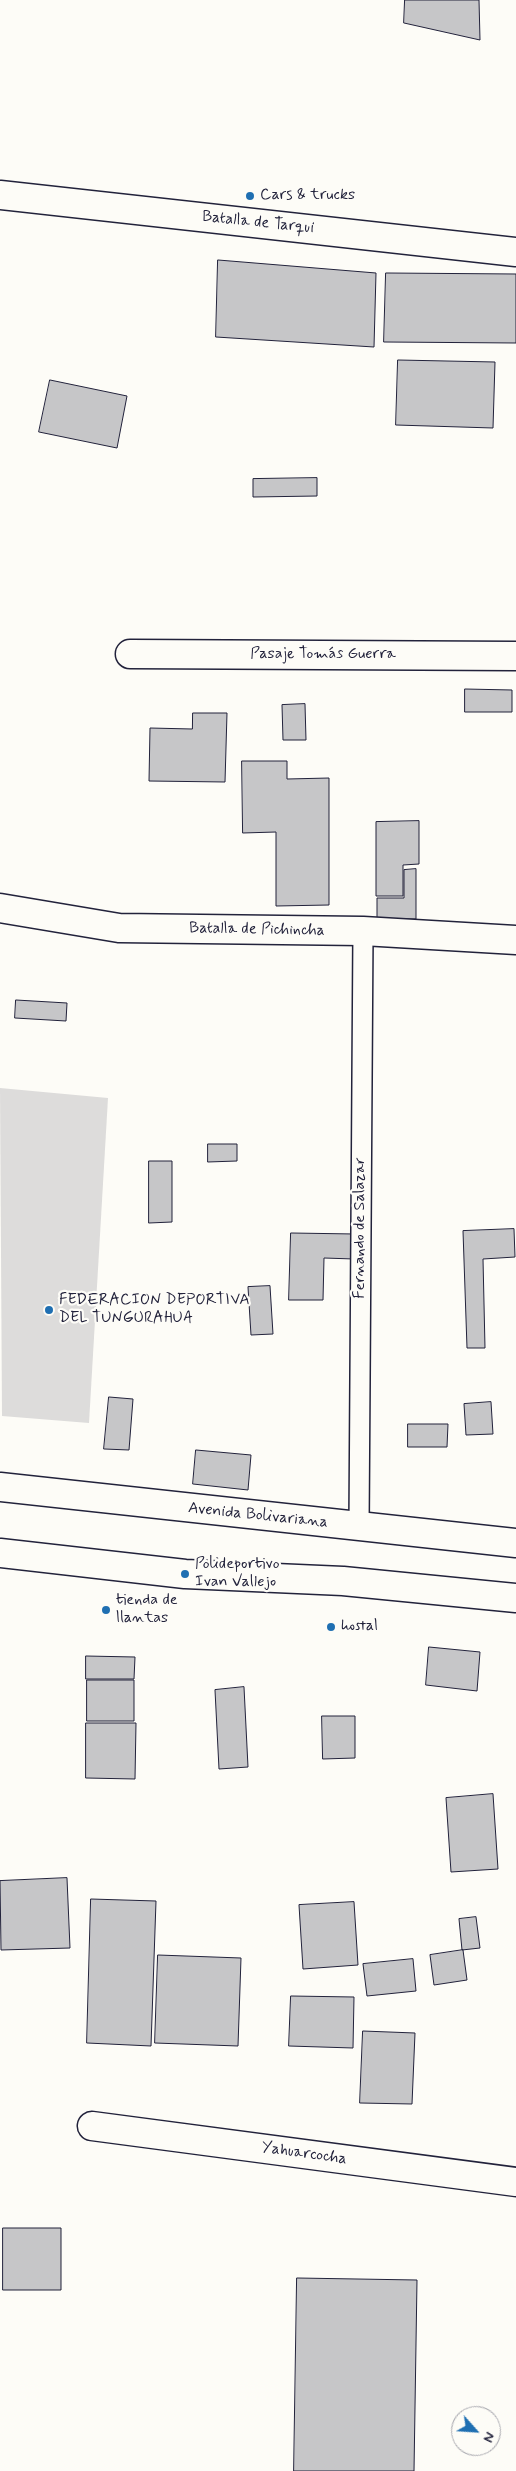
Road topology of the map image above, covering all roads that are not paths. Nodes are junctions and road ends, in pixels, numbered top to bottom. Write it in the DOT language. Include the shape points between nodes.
graph roads {
  1 [pos="0,195"];
  2 [pos="516,252"];
  3 [pos="130,654"];
  4 [pos="516,656"];
  5 [pos="0,908"];
  6 [pos="363,931"];
  7 [pos="516,940"];
  8 [pos="0,1487"];
  9 [pos="358,1526"];
  10 [pos="516,1544"];
  11 [pos="0,1553"];
  12 [pos="516,1598"];
  13 [pos="92,2126"];
  14 [pos="516,2182"];
  1 -- 2 [label="street, Batalla de Tarqui"];
  3 -- 4 [label="street, Pasaje Tomás Guerra"];
  5 -- 6 [label="street, Batalla de Pichincha" via="119,928"];
  6 -- 7 [label="street, Batalla de Pichincha"];
  6 -- 9 [label="lane, Fernando de Salazar"];
  8 -- 9 [label="street, Avenida Bolivariana"];
  9 -- 10 [label="street, Avenida Bolivariana"];
  11 -- 12 [label="street" via="185,1574 343,1581"];
  13 -- 14 [label="street, Yahuarcocha"];
}
